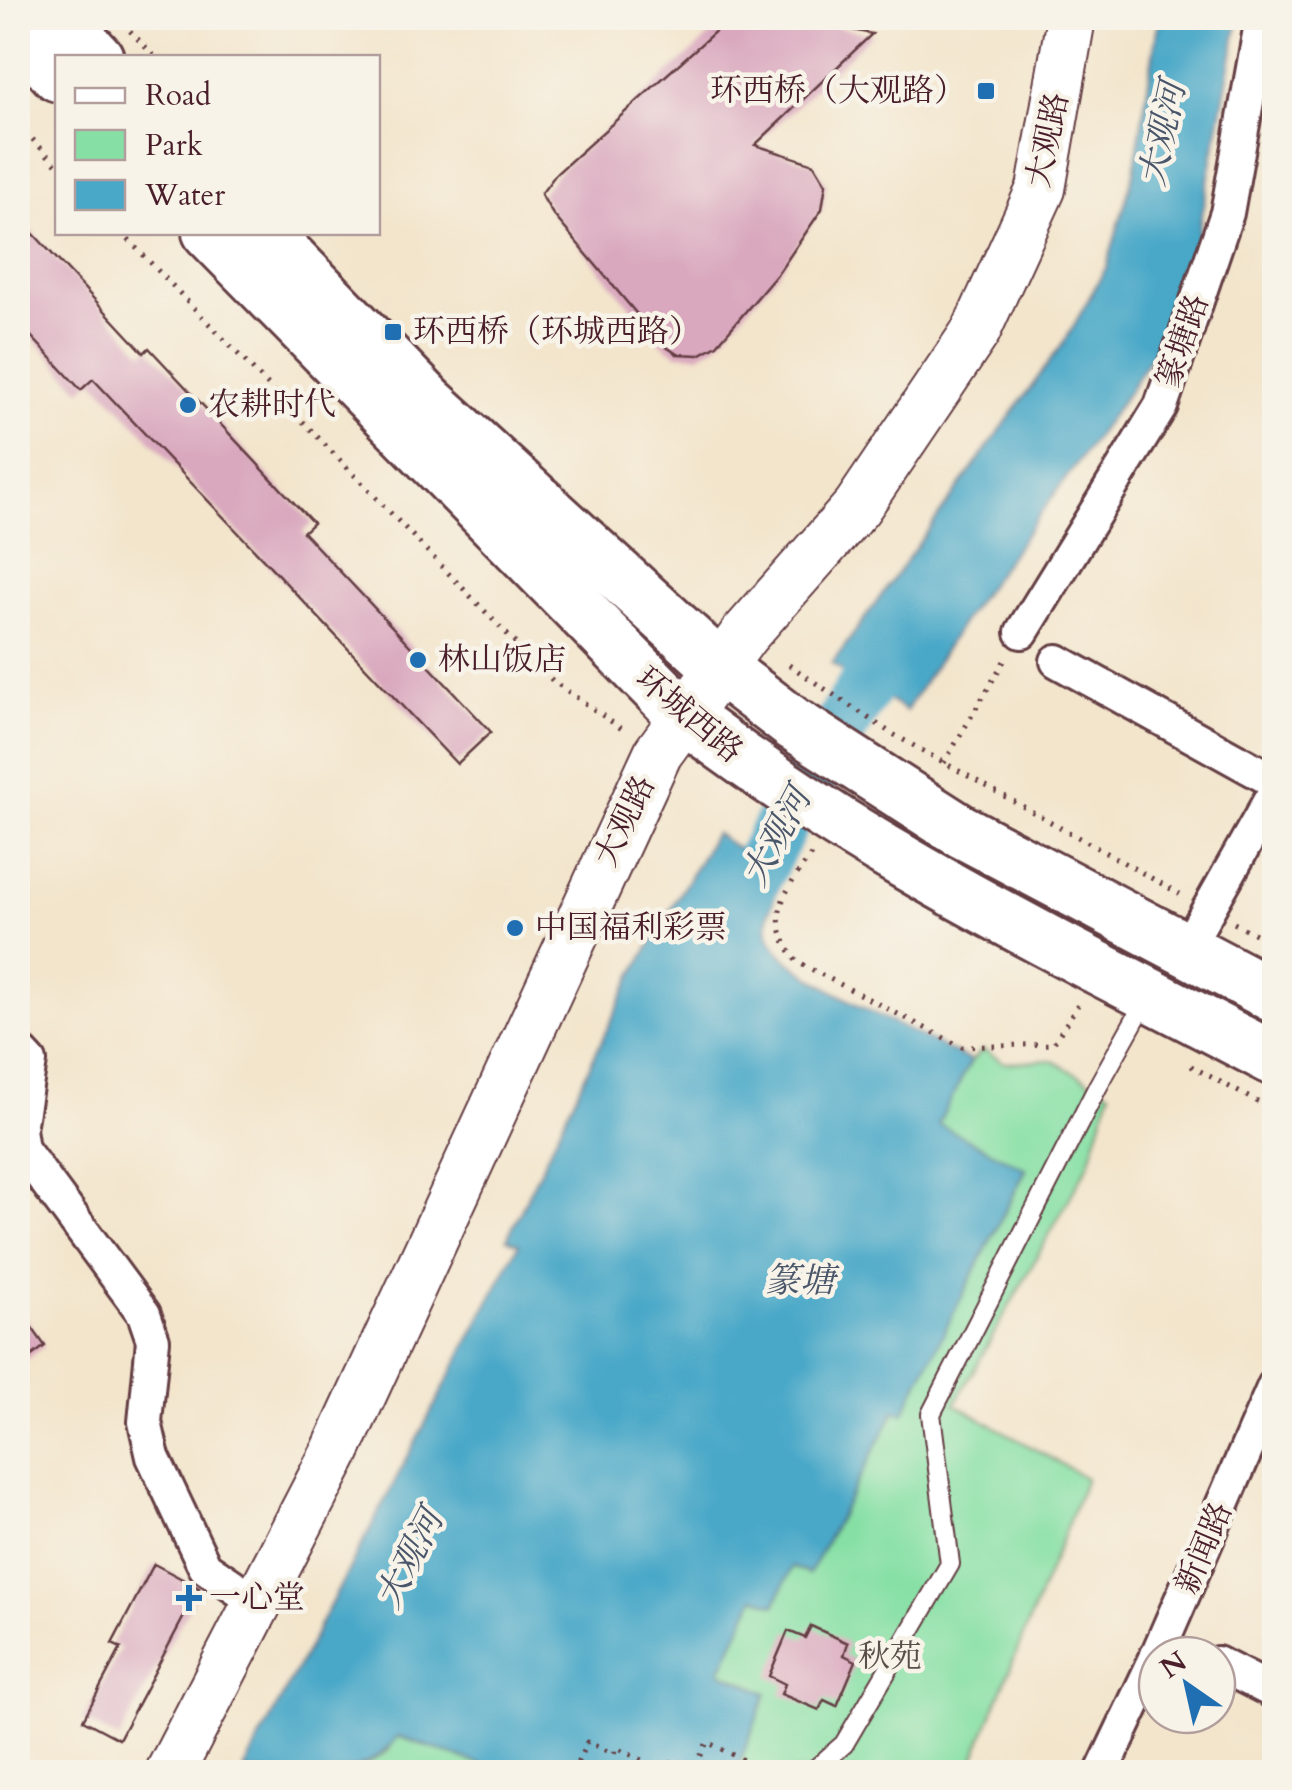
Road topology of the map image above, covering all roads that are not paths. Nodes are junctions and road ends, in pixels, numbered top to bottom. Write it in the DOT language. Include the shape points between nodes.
graph roads {
  1 [pos="60,18"];
  2 [pos="1072,18"];
  3 [pos="1262,18"];
  4 [pos="18,32"];
  5 [pos="94,55"];
  6 [pos="55,72"];
  7 [pos="212,235"];
  8 [pos="267,235"];
  9 [pos="1022,632"];
  10 [pos="1057,661"];
  11 [pos="720,666"];
  12 [pos="671,734"];
  13 [pos="1274,782"];
  14 [pos="1274,793"];
  15 [pos="1197,929"];
  16 [pos="1150,994"];
  17 [pos="1274,996"];
  18 [pos="18,1049"];
  19 [pos="1274,1059"];
  20 [pos="1274,1386"];
  21 [pos="258,1603"];
  22 [pos="1166,1635"];
  23 [pos="1237,1673"];
  24 [pos="1274,1692"];
  25 [pos="1137,1698"];
  26 [pos="170,1772"];
  27 [pos="812,1772"];
  28 [pos="1102,1772"];
  1 -- 5 [label="main road"];
  2 -- 11 [label="main road, 大观路" via="1041,189 976,330 857,508"];
  3 -- 9 [label="street, 篆塘路" via="1227,213 1160,406"];
  4 -- 6 [label="main road"];
  7 -- 12 [label="main road, 环城西路"];
  8 -- 11 [label="main road, 环城西路" via="430,403"];
  10 -- 13 [label="street"];
  11 -- 12 [label="main road, 大观路"];
  11 -- 15 [label="main road, 环城西路" via="805,704 878,753 959,830"];
  12 -- 16 [label="main road, 环城西路" via="758,772 821,838 932,880"];
  12 -- 21 [label="main road, 大观路" via="335,1453"];
  14 -- 15 [label="street"];
  15 -- 17 [label="main road, 环城西路"];
  16 -- 19 [label="main road, 环城西路"];
  16 -- 27 [label="lane" via="931,1414 950,1564 844,1744"];
  18 -- 21 [label="street" via="30,1062 22,1148 128,1290 154,1340 145,1422 152,1457 204,1566"];
  20 -- 22 [label="street, 新闻路"];
  21 -- 26 [label="main road, 大观路"];
  23 -- 24 [label="street"];
  25 -- 28 [label="street, 新闻路"];
}
